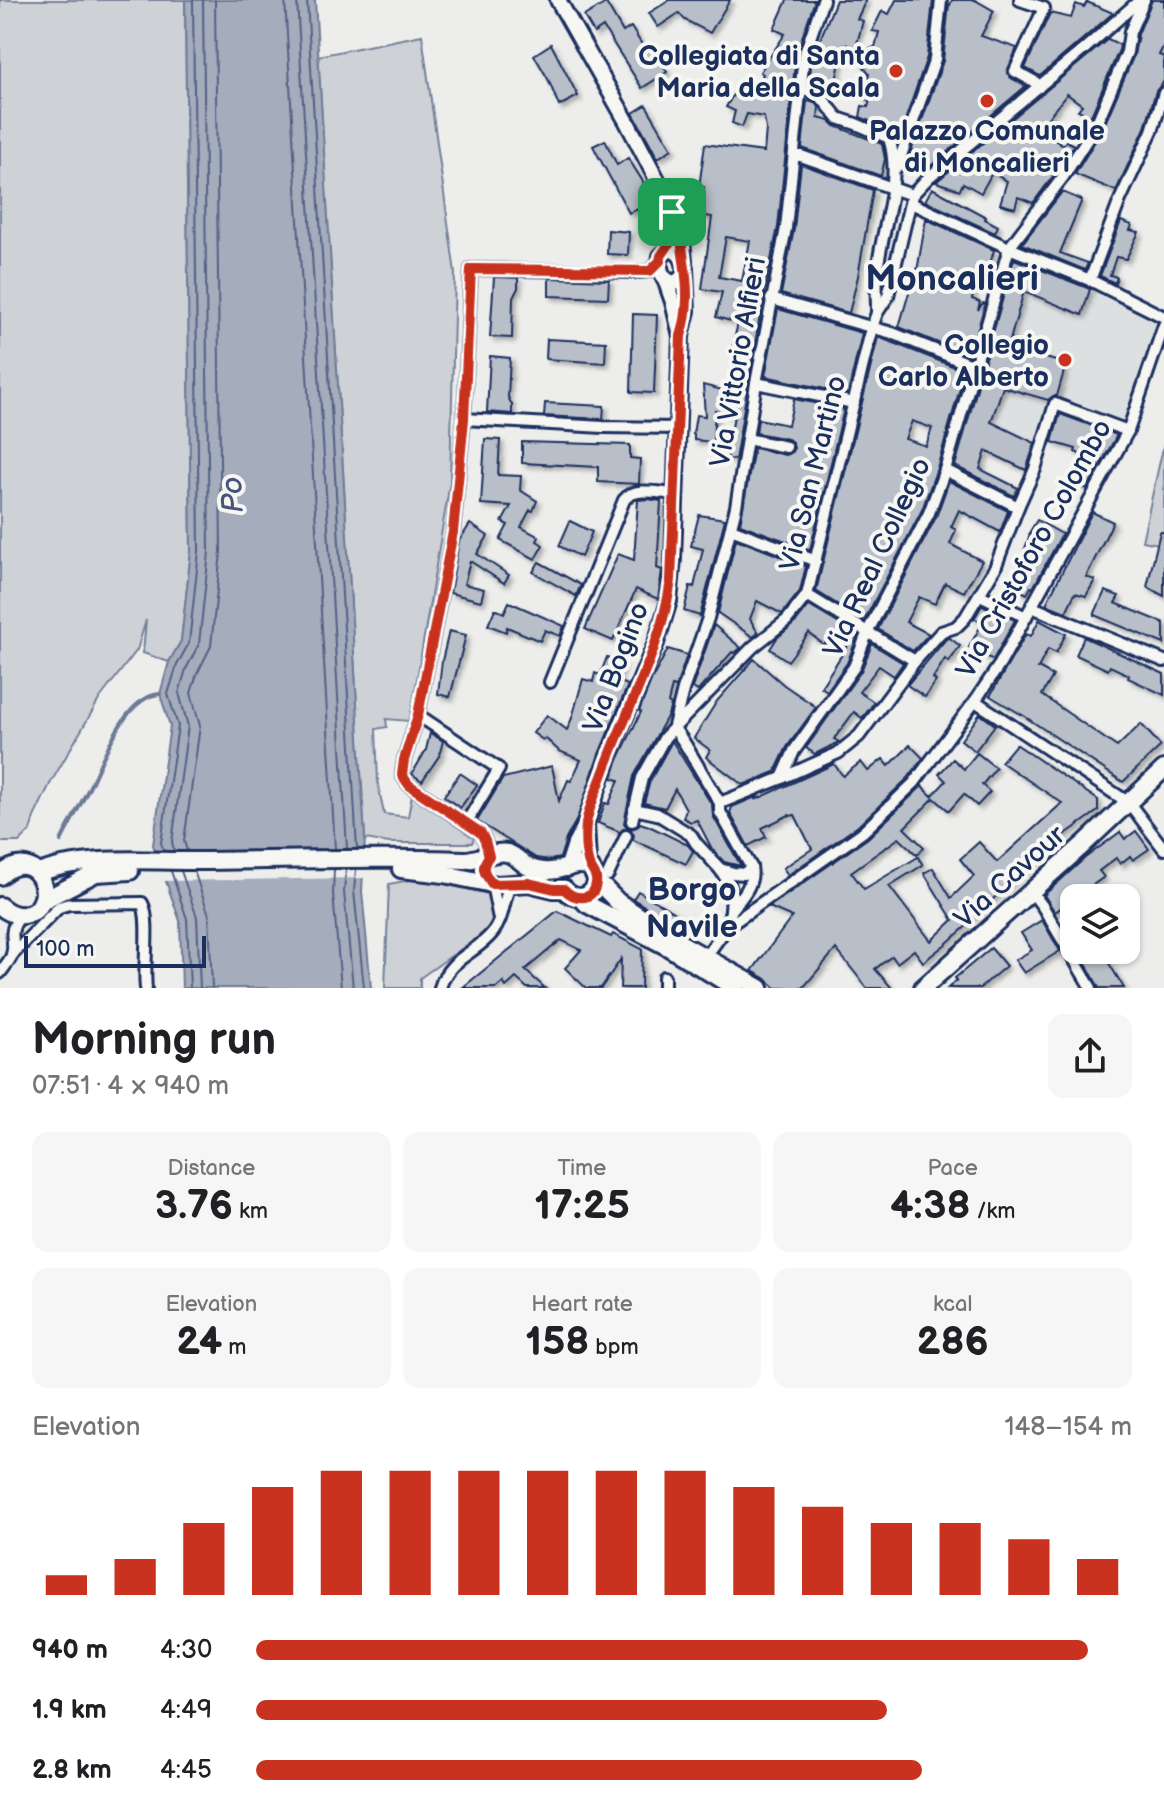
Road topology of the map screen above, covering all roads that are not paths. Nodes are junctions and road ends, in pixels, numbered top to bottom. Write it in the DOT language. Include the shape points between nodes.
graph roads {
  1 [pos="558,0"];
  2 [pos="823,0"];
  3 [pos="941,0"];
  4 [pos="1020,0"];
  5 [pos="1142,0"];
  6 [pos="800,86"];
  7 [pos="1039,87"];
  8 [pos="1164,93"];
  9 [pos="794,156"];
  10 [pos="894,175"];
  11 [pos="892,187"];
  12 [pos="912,199"];
  13 [pos="672,212"];
  14 [pos="1009,248"];
  15 [pos="662,256"];
  16 [pos="684,264"];
  17 [pos="636,272"];
  18 [pos="665,278"];
  19 [pos="1090,280"];
  20 [pos="771,299"];
  21 [pos="877,313"];
  22 [pos="1164,317"];
  23 [pos="1164,325"];
  24 [pos="872,327"];
  25 [pos="681,336"];
  26 [pos="974,366"];
  27 [pos="756,383"];
  28 [pos="854,403"];
  29 [pos="464,419"];
  30 [pos="678,428"];
  31 [pos="1128,431"];
  32 [pos="747,439"];
  33 [pos="786,447"];
  34 [pos="945,470"];
  35 [pos="675,494"];
  36 [pos="1018,507"];
  37 [pos="731,529"];
  38 [pos="816,561"];
  39 [pos="807,595"];
  40 [pos="980,595"];
  41 [pos="1029,612"];
  42 [pos="868,631"];
  43 [pos="915,661"];
  44 [pos="1164,661"];
  45 [pos="550,682"];
  46 [pos="975,701"];
  47 [pos="418,715"];
  48 [pos="674,728"];
  49 [pos="1164,769"];
  50 [pos="782,778"];
  51 [pos="720,803"];
  52 [pos="1129,803"];
  53 [pos="634,809"];
  54 [pos="632,821"];
  55 [pos="466,823"];
  56 [pos="586,824"];
  57 [pos="626,836"];
  58 [pos="1164,849"];
  59 [pos="496,854"];
  60 [pos="394,863"];
  61 [pos="152,866"];
  62 [pos="751,867"];
  63 [pos="567,869"];
  64 [pos="720,869"];
  65 [pos="3,870"];
  66 [pos="38,873"];
  67 [pos="598,875"];
  68 [pos="511,883"];
  69 [pos="492,884"];
  70 [pos="564,889"];
  71 [pos="1031,891"];
  72 [pos="581,898"];
  73 [pos="42,901"];
  74 [pos="0,906"];
  75 [pos="731,911"];
  76 [pos="21,915"];
  77 [pos="499,919"];
  78 [pos="727,927"];
  79 [pos="12,955"];
  80 [pos="706,956"];
  81 [pos="0,973"];
  82 [pos="925,987"];
  83 [pos="146,988"];
  84 [pos="440,988"];
  85 [pos="735,988"];
  86 [pos="760,988"];
  87 [pos="1091,988"];
  1 -- 13 [label="main road"];
  2 -- 6 [label="street, Via Vittorio Alfieri"];
  3 -- 10 [label="street" via="935,59"];
  4 -- 7 [label="street" via="1044,8 1015,71"];
  5 -- 7 [label="street"];
  5 -- 14 [label="street, Via Real Collegio" via="1096,125"];
  6 -- 9 [label="street, Via Vittorio Alfieri"];
  6 -- 10 [label="street" via="821,97 838,118 889,138"];
  7 -- 12 [label="street" via="928,178"];
  8 -- 19 [label="street"];
  9 -- 11 [label="street"];
  9 -- 20 [label="street, Via Vittorio Alfieri"];
  10 -- 11 [label="street"];
  11 -- 12 [label="street"];
  11 -- 21 [label="street" via="877,273"];
  12 -- 14 [label="street"];
  12 -- 21 [label="street, Via San Martino" via="888,296"];
  13 -- 15 [label="main road" via="670,243"];
  13 -- 16 [label="main road" via="681,231"];
  14 -- 19 [label="street"];
  14 -- 26 [label="street, Via Real Collegio"];
  15 -- 16 [label="main road" via="673,250"];
  15 -- 17 [label="street" via="650,271"];
  15 -- 18 [label="main road"];
  16 -- 18 [label="main road" via="679,281"];
  16 -- 25 [label="main road" via="687,311"];
  17 -- 18 [label="street"];
  17 -- 29 [label="street" via="471,269"];
  18 -- 25 [label="main road"];
  19 -- 22 [label="street"];
  20 -- 24 [label="street"];
  20 -- 27 [label="street, Via Vittorio Alfieri"];
  21 -- 24 [label="street, Via San Martino"];
  23 -- 31 [label="street, Via Cristoforo Colombo"];
  24 -- 26 [label="street"];
  24 -- 28 [label="street, Via San Martino"];
  25 -- 30 [label="main road, Via Bogino"];
  26 -- 34 [label="street, Via Real Collegio"];
  27 -- 28 [label="street"];
  27 -- 32 [label="street, Via Vittorio Alfieri"];
  28 -- 38 [label="street, Via San Martino"];
  29 -- 30 [label="street"];
  29 -- 47 [label="street" via="453,532"];
  30 -- 35 [label="main road, Via Bogino"];
  31 -- 36 [label="street" via="1055,404"];
  31 -- 41 [label="street, Via Cristoforo Colombo"];
  32 -- 33 [label="street"];
  32 -- 37 [label="street, Via Vittorio Alfieri"];
  34 -- 36 [label="street"];
  34 -- 42 [label="street, Via Real Collegio" via="929,513"];
  35 -- 45 [label="street" via="637,492 624,500"];
  35 -- 56 [label="main road, Via Bogino" via="669,601"];
  36 -- 40 [label="street"];
  37 -- 38 [label="street"];
  37 -- 48 [label="street, Via Vittorio Alfieri"];
  38 -- 39 [label="street, Via San Martino"];
  39 -- 42 [label="street"];
  39 -- 48 [label="street, Via San Martino"];
  40 -- 41 [label="street"];
  40 -- 43 [label="street" via="965,618 941,632"];
  41 -- 44 [label="street"];
  41 -- 46 [label="street, Via Cristoforo Colombo"];
  42 -- 43 [label="street"];
  42 -- 50 [label="street, Via Real Collegio" via="854,667 794,751"];
  43 -- 50 [label="street" via="859,736 838,753"];
  46 -- 52 [label="street"];
  46 -- 78 [label="street, Via Cristoforo Colombo" via="914,783 863,832"];
  47 -- 55 [label="street" via="402,775"];
  47 -- 55 [label="street" via="499,769"];
  48 -- 51 [label="street"];
  48 -- 53 [label="street, Via San Martino" via="642,778"];
  49 -- 52 [label="main road, Via Cavour"];
  50 -- 51 [label="street"];
  51 -- 62 [label="street"];
  52 -- 58 [label="street"];
  52 -- 71 [label="main road, Via Cavour"];
  53 -- 54 [label="street, Via San Martino"];
  53 -- 64 [label="street" via="657,814 691,835"];
  55 -- 59 [label="street"];
  56 -- 63 [label="main road, Via Bogino"];
  56 -- 67 [label="main road, Via Bogino" via="588,862"];
  57 -- 67 [label="street"];
  59 -- 60 [label="main road"];
  59 -- 63 [label="main road" via="547,872"];
  59 -- 69 [label="main road" via="483,866"];
  60 -- 61 [label="main road"];
  60 -- 69 [label="main road"];
  61 -- 66 [label="main road" via="95,860"];
  61 -- 73 [label="main road" via="96,873"];
  62 -- 64 [label="street" via="744,874"];
  62 -- 75 [label="street" via="750,885"];
  63 -- 67 [label="main road" via="586,865"];
  63 -- 70 [label="main road"];
  64 -- 75 [label="street" via="732,894"];
  65 -- 66 [label="main road" via="16,865"];
  66 -- 73 [label="main road" via="44,885"];
  67 -- 72 [label="main road" via="593,891"];
  67 -- 80 [label="main road" via="618,902"];
  68 -- 69 [label="main road"];
  68 -- 70 [label="main road"];
  68 -- 77 [label="street"];
  69 -- 77 [label="street"];
  70 -- 72 [label="main road"];
  71 -- 82 [label="main road, Via Cavour"];
  71 -- 87 [label="street"];
  72 -- 85 [label="main road"];
  73 -- 76 [label="main road"];
  74 -- 76 [label="main road"];
  75 -- 78 [label="street"];
  76 -- 79 [label="street" via="11,935"];
  77 -- 84 [label="street" via="492,934 450,968"];
  78 -- 80 [label="street"];
  79 -- 81 [label="street"];
  79 -- 83 [label="street" via="59,907 142,903"];
  80 -- 86 [label="main road"];
}
